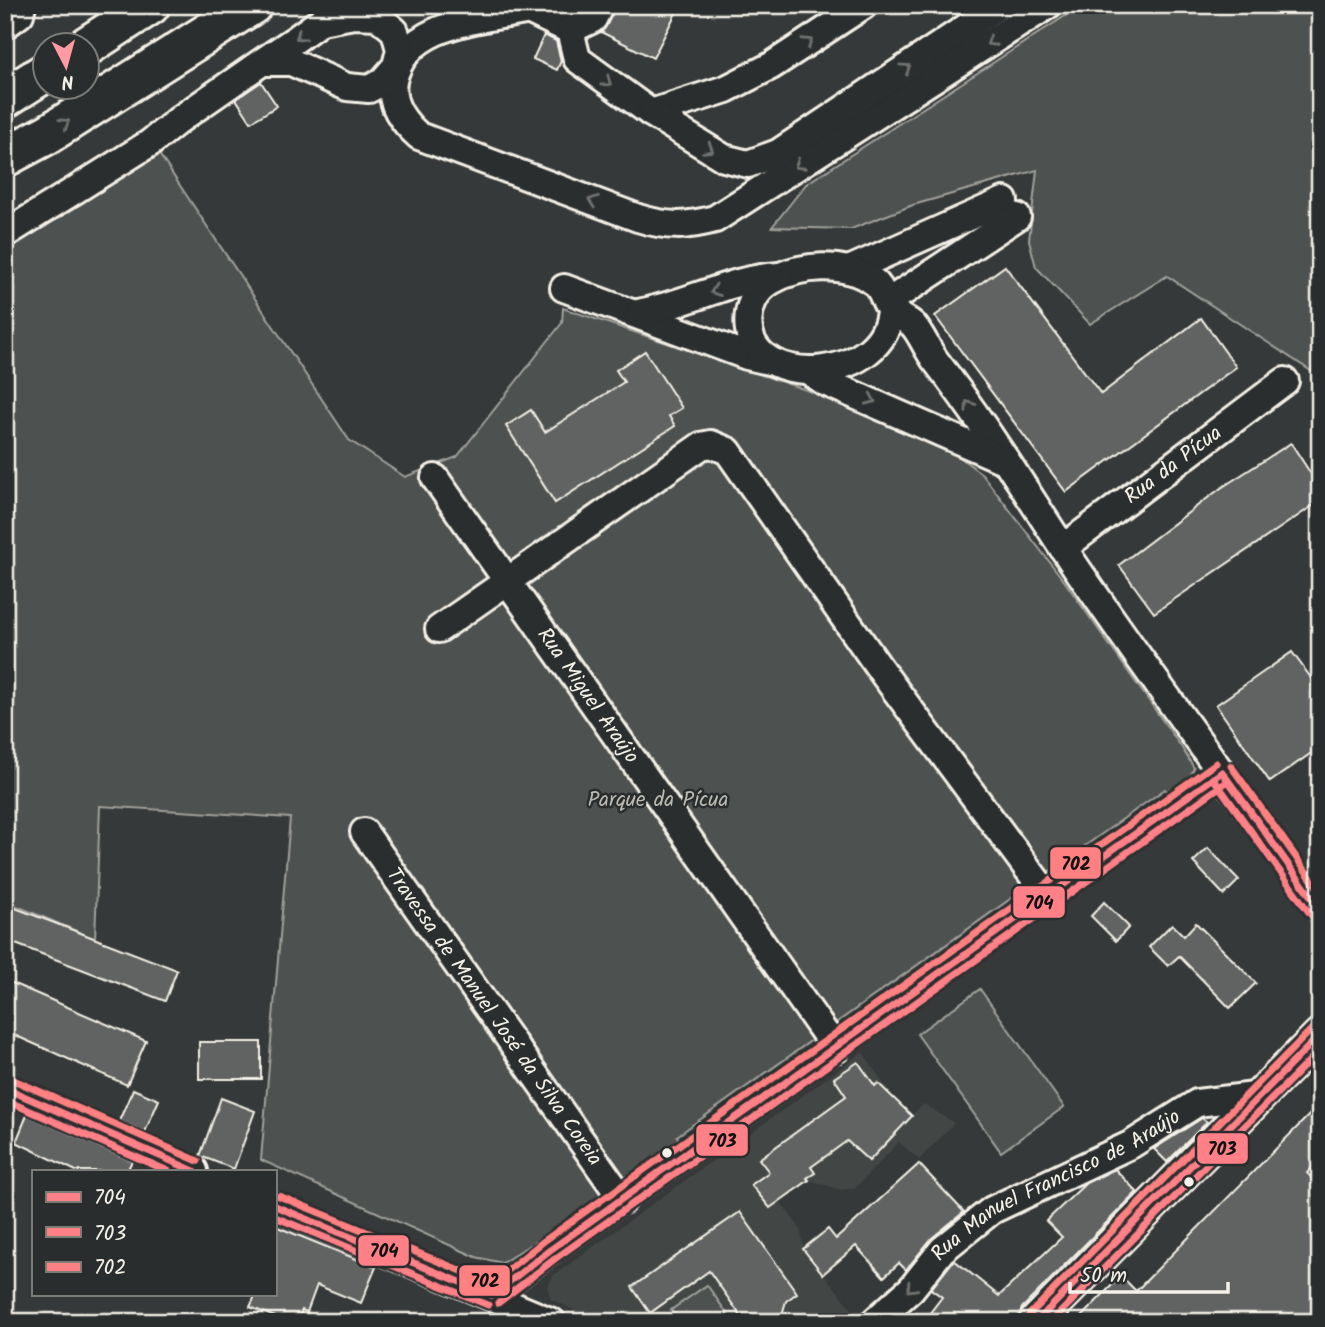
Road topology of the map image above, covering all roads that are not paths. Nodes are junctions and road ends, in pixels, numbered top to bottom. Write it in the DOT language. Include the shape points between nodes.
graph roads {
  1 [pos="150,5"];
  2 [pos="239,5"];
  3 [pos="252,5"];
  4 [pos="600,5"];
  5 [pos="864,5"];
  6 [pos="1000,5"];
  7 [pos="1048,5"];
  8 [pos="523,8"];
  9 [pos="208,30"];
  10 [pos="570,30"];
  11 [pos="102,36"];
  12 [pos="262,62"];
  13 [pos="396,65"];
  14 [pos="32,81"];
  15 [pos="5,98"];
  16 [pos="651,113"];
  17 [pos="5,157"];
  18 [pos="5,234"];
  19 [pos="849,270"];
  20 [pos="781,276"];
  21 [pos="564,288"];
  22 [pos="889,306"];
  23 [pos="635,313"];
  24 [pos="769,360"];
  25 [pos="809,371"];
  26 [pos="1284,381"];
  27 [pos="1007,462"];
  28 [pos="435,478"];
  29 [pos="1063,548"];
  30 [pos="506,581"];
  31 [pos="439,629"];
  32 [pos="1222,772"];
  33 [pos="364,832"];
  34 [pos="1048,896"];
  35 [pos="1320,909"];
  36 [pos="1320,1035"];
  37 [pos="836,1049"];
  38 [pos="5,1088"];
  39 [pos="1263,1095"];
  40 [pos="192,1170"];
  41 [pos="623,1200"];
  42 [pos="276,1206"];
  43 [pos="492,1295"];
  44 [pos="552,1322"];
  45 [pos="874,1322"];
  46 [pos="1037,1322"];
  1 -- 11 [label="highway"];
  2 -- 9 [label="highway"];
  3 -- 9 [label="highway"];
  4 -- 10 [label="street" via="593,19"];
  16 -- 5 [label="street, one-way" via="726,89 771,66"];
  16 -- 6 [label="street, one-way" via="724,158 748,164 778,153"];
  7 -- 13 [label="street, one-way" via="715,219 687,227 638,218 419,136 401,120 392,90"];
  8 -- 10 [label="street"];
  8 -- 13 [label="street" via="447,27 414,43"];
  17 -- 9 [label="highway, one-way"];
  10 -- 16 [label="street, one-way" via="576,59"];
  12 -- 13 [label="street" via="291,62 347,87 369,89"];
  13 -- 12 [label="street, one-way" via="400,50 395,31 377,16 354,15 321,20"];
  12 -- 18 [label="street" via="150,143"];
  14 -- 15 [label="highway"];
  19 -- 20 [label="street" via="810,268"];
  19 -- 22 [label="street" via="874,282"];
  19 -- 22 [label="street" via="1011,209"];
  20 -- 23 [label="street, one-way" via="758,277 672,307"];
  20 -- 24 [label="street" via="763,286 749,315 751,338"];
  21 -- 23 [label="street"];
  22 -- 25 [label="street" via="886,335 873,350 836,367"];
  27 -- 22 [label="street, one-way" via="913,324"];
  23 -- 24 [label="street" via="747,356"];
  24 -- 25 [label="street"];
  25 -- 27 [label="street, one-way"];
  26 -- 29 [label="street, Rua da Pícua"];
  27 -- 29 [label="street"];
  28 -- 30 [label="street, Rua Miguel Araújo"];
  29 -- 32 [label="street"];
  30 -- 31 [label="street"];
  30 -- 34 [label="street" via="701,446 711,444 728,452 885,676"];
  30 -- 37 [label="street, Rua Miguel Araújo"];
  32 -- 34 [label="street"];
  32 -- 35 [label="street"];
  33 -- 41 [label="street, Travessa de Manuel José da Silva Coreia"];
  34 -- 37 [label="street"];
  36 -- 39 [label="main road"];
  37 -- 41 [label="street"];
  38 -- 40 [label="street"];
  39 -- 45 [label="street, Rua Manuel Francisco de Araújo, one-way" via="1197,1103 1132,1143 992,1210 942,1250 911,1289"];
  39 -- 46 [label="main road"];
  41 -- 43 [label="street"];
  42 -- 43 [label="street"];
  43 -- 44 [label="street"];
}
